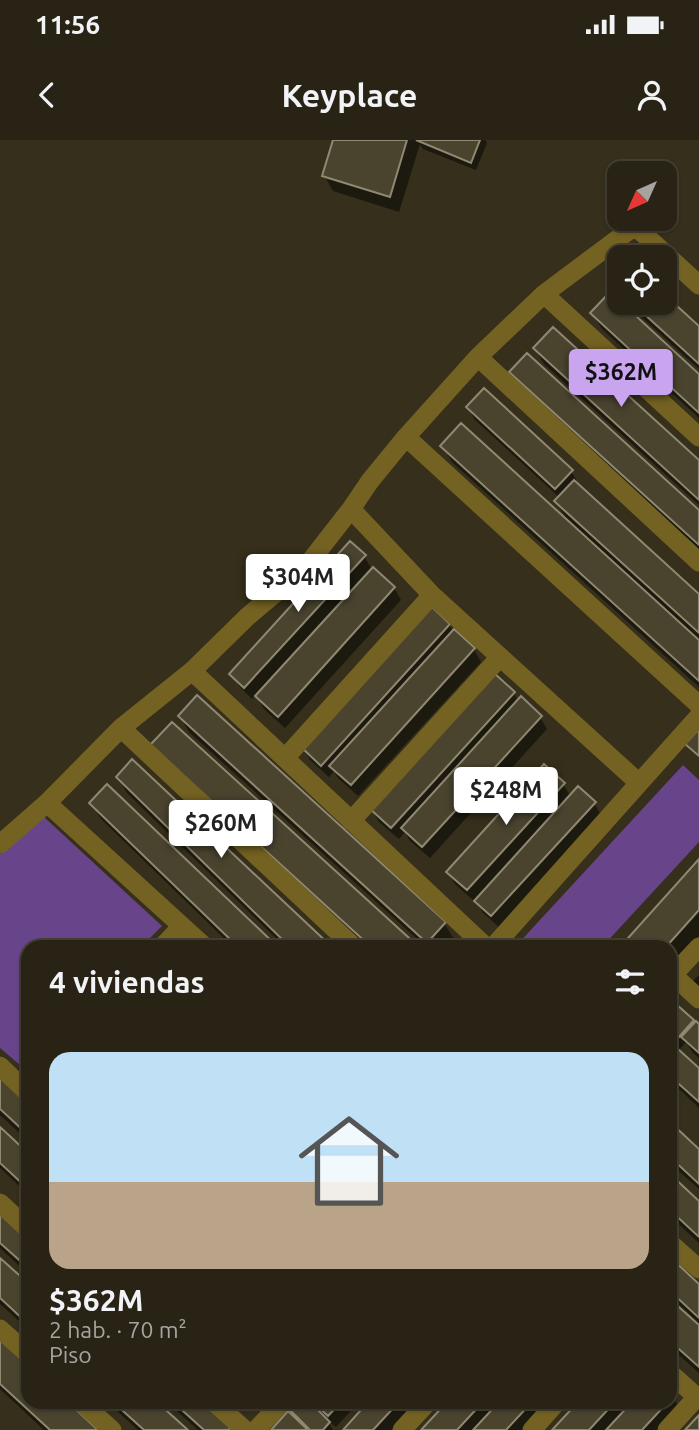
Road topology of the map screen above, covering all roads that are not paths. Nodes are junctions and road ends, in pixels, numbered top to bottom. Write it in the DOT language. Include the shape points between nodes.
graph roads {
  1 [pos="699,285"];
  2 [pos="544,294"];
  3 [pos="478,356"];
  4 [pos="406,437"];
  5 [pos="699,437"];
  6 [pos="351,509"];
  7 [pos="699,562"];
  8 [pos="432,595"];
  9 [pos="500,657"];
  10 [pos="192,671"];
  11 [pos="699,705"];
  12 [pos="699,716"];
  13 [pos="121,728"];
  14 [pos="285,758"];
  15 [pos="639,783"];
  16 [pos="47,803"];
  17 [pos="351,821"];
  18 [pos="0,844"];
  19 [pos="182,926"];
  20 [pos="169,940"];
  21 [pos="197,940"];
  22 [pos="347,940"];
  23 [pos="478,940"];
  24 [pos="499,940"];
  25 [pos="699,947"];
  26 [pos="677,971"];
  27 [pos="677,981"];
  28 [pos="699,999"];
  29 [pos="0,1066"];
  30 [pos="21,1083"];
  31 [pos="0,1203"];
  32 [pos="21,1222"];
  33 [pos="677,1249"];
  34 [pos="699,1269"];
  35 [pos="0,1329"];
  36 [pos="21,1348"];
  37 [pos="677,1379"];
  38 [pos="698,1398"];
  39 [pos="89,1409"];
  40 [pos="222,1409"];
  41 [pos="276,1409"];
  42 [pos="422,1409"];
  43 [pos="551,1409"];
  44 [pos="112,1430"];
  45 [pos="245,1430"];
  46 [pos="256,1430"];
  47 [pos="402,1430"];
  48 [pos="532,1430"];
  49 [pos="667,1430"];
  1 -- 2 [label="street" via="635,226"];
  2 -- 3 [label="street"];
  2 -- 5 [label="street"];
  3 -- 4 [label="street"];
  3 -- 7 [label="street"];
  4 -- 6 [label="street"];
  4 -- 11 [label="street"];
  6 -- 8 [label="street"];
  6 -- 10 [label="street" via="305,568"];
  8 -- 9 [label="street"];
  8 -- 14 [label="street"];
  9 -- 15 [label="street"];
  9 -- 17 [label="street"];
  10 -- 13 [label="street"];
  10 -- 14 [label="street"];
  12 -- 15 [label="street"];
  13 -- 16 [label="street"];
  13 -- 22 [label="street"];
  14 -- 17 [label="street"];
  15 -- 24 [label="street"];
  16 -- 18 [label="street"];
  16 -- 19 [label="street"];
  17 -- 23 [label="street"];
  19 -- 20 [label="street"];
  19 -- 21 [label="street"];
  25 -- 26 [label="street"];
  27 -- 28 [label="street"];
  29 -- 30 [label="street"];
  31 -- 32 [label="street"];
  33 -- 34 [label="street"];
  35 -- 36 [label="street"];
  37 -- 38 [label="street"];
  38 -- 49 [label="street"];
  39 -- 44 [label="street"];
  40 -- 45 [label="street"];
  41 -- 46 [label="street"];
  42 -- 47 [label="street"];
  43 -- 48 [label="street"];
}
